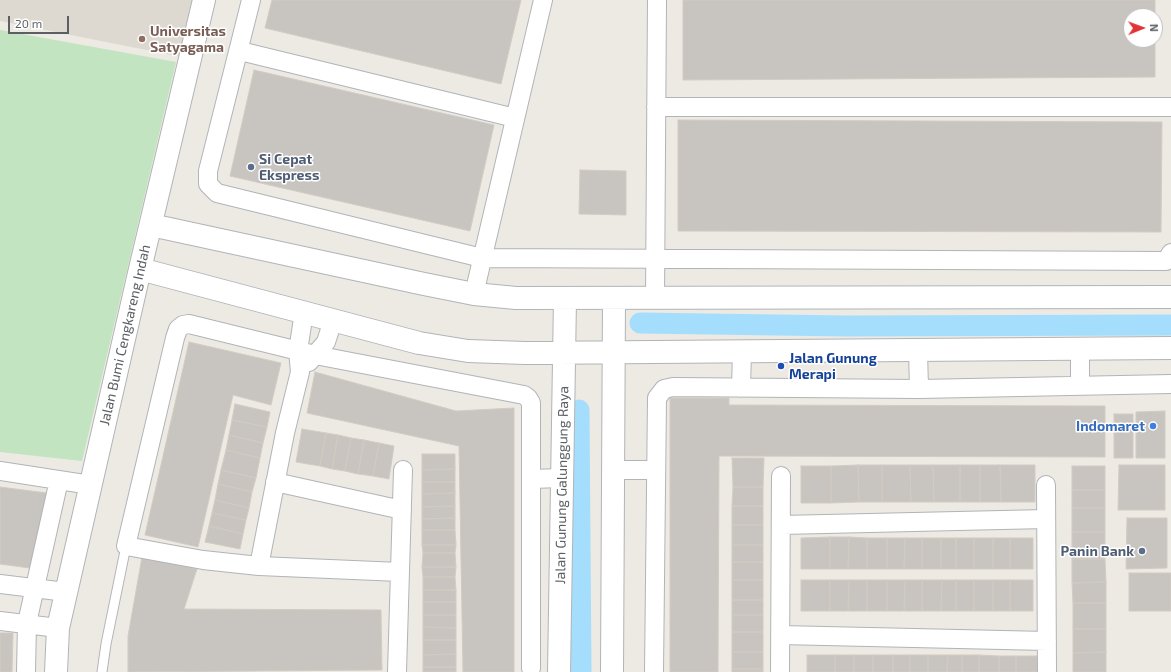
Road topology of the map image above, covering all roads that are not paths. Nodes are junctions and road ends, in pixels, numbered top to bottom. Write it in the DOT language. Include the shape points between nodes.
graph roads {
  1 [pos="204,0"];
  2 [pos="251,0"];
  3 [pos="543,0"];
  4 [pos="657,0"];
  5 [pos="240,51"];
  6 [pos="656,107"];
  7 [pos="1171,107"];
  8 [pos="515,118"];
  9 [pos="150,225"];
  10 [pos="1171,253"];
  11 [pos="482,258"];
  12 [pos="656,258"];
  13 [pos="140,268"];
  14 [pos="474,294"];
  15 [pos="1171,297"];
  16 [pos="565,298"];
  17 [pos="614,298"];
  18 [pos="654,298"];
  19 [pos="304,312"];
  20 [pos="333,320"];
  21 [pos="1080,348"];
  22 [pos="1171,348"];
  23 [pos="918,350"];
  24 [pos="742,351"];
  25 [pos="564,352"];
  26 [pos="612,352"];
  27 [pos="306,353"];
  28 [pos="1171,384"];
  29 [pos="1080,385"];
  30 [pos="741,388"];
  31 [pos="919,388"];
  32 [pos="403,470"];
  33 [pos="613,470"];
  34 [pos="656,470"];
  35 [pos="0,471"];
  36 [pos="781,476"];
  37 [pos="562,478"];
  38 [pos="531,479"];
  39 [pos="59,480"];
  40 [pos="275,482"];
  41 [pos="91,485"];
  42 [pos="1046,485"];
  43 [pos="402,510"];
  44 [pos="1046,519"];
  45 [pos="781,524"];
  46 [pos="126,546"];
  47 [pos="259,566"];
  48 [pos="400,572"];
  49 [pos="0,584"];
  50 [pos="35,588"];
  51 [pos="66,592"];
  52 [pos="0,621"];
  53 [pos="27,623"];
  54 [pos="58,628"];
  55 [pos="780,635"];
  56 [pos="1046,641"];
  57 [pos="530,668"];
  58 [pos="26,672"];
  59 [pos="56,672"];
  60 [pos="102,672"];
  61 [pos="397,672"];
  62 [pos="560,672"];
  63 [pos="612,672"];
  64 [pos="654,672"];
  65 [pos="780,672"];
  66 [pos="1047,672"];
  1 -- 9 [label="street, Jalan Bumi Cengkareng Indah"];
  2 -- 5 [label="street"];
  3 -- 8 [label="street"];
  4 -- 6 [label="street"];
  5 -- 8 [label="street"];
  5 -- 11 [label="street" via="208,171 208,184 217,193"];
  6 -- 7 [label="street"];
  6 -- 12 [label="street"];
  8 -- 11 [label="street"];
  9 -- 13 [label="street, Jalan Bumi Cengkareng Indah"];
  9 -- 14 [label="street"];
  10 -- 12 [label="street" via="1166,261"];
  11 -- 12 [label="street"];
  11 -- 14 [label="street"];
  12 -- 18 [label="street"];
  13 -- 19 [label="street"];
  13 -- 41 [label="street, Jalan Bumi Cengkareng Indah"];
  14 -- 16 [label="street" via="516,298"];
  15 -- 18 [label="street"];
  16 -- 17 [label="street"];
  16 -- 25 [label="street, Jalan Gunung Galunggung Raya"];
  17 -- 18 [label="street"];
  17 -- 26 [label="street"];
  19 -- 20 [label="street"];
  19 -- 27 [label="street"];
  20 -- 25 [label="street" via="418,343 468,351"];
  20 -- 27 [label="street" via="326,342"];
  21 -- 22 [label="street"];
  21 -- 23 [label="street"];
  21 -- 29 [label="street"];
  23 -- 24 [label="street"];
  23 -- 31 [label="street"];
  24 -- 26 [label="street"];
  24 -- 30 [label="street"];
  25 -- 26 [label="street"];
  25 -- 37 [label="street, Jalan Gunung Galunggung Raya"];
  26 -- 33 [label="street"];
  27 -- 38 [label="street" via="524,395 531,403"];
  27 -- 40 [label="street"];
  27 -- 46 [label="street" via="190,324 183,324 178,329"];
  28 -- 29 [label="street"];
  29 -- 31 [label="street"];
  30 -- 31 [label="street"];
  30 -- 34 [label="street" via="664,389 657,398"];
  32 -- 43 [label="street"];
  33 -- 34 [label="street"];
  33 -- 63 [label="street"];
  34 -- 64 [label="street"];
  35 -- 39 [label="street"];
  36 -- 45 [label="street"];
  37 -- 38 [label="street"];
  37 -- 62 [label="street, Jalan Gunung Galunggung Raya"];
  38 -- 57 [label="street"];
  39 -- 41 [label="street"];
  39 -- 50 [label="street"];
  40 -- 43 [label="street"];
  40 -- 47 [label="street"];
  41 -- 51 [label="street, Jalan Bumi Cengkareng Indah"];
  42 -- 44 [label="street"];
  43 -- 48 [label="street"];
  44 -- 45 [label="street"];
  44 -- 56 [label="street"];
  45 -- 55 [label="street"];
  46 -- 47 [label="street" via="203,560"];
  46 -- 60 [label="lane"];
  47 -- 48 [label="street"];
  48 -- 61 [label="street"];
  49 -- 50 [label="street"];
  50 -- 51 [label="street"];
  50 -- 53 [label="street"];
  51 -- 54 [label="street, Jalan Bumi Cengkareng Indah"];
  52 -- 53 [label="street"];
  53 -- 54 [label="street"];
  53 -- 58 [label="street"];
  54 -- 59 [label="street, Jalan Bumi Cengkareng Indah"];
  55 -- 56 [label="street"];
  55 -- 65 [label="street"];
  56 -- 66 [label="street"];
}
